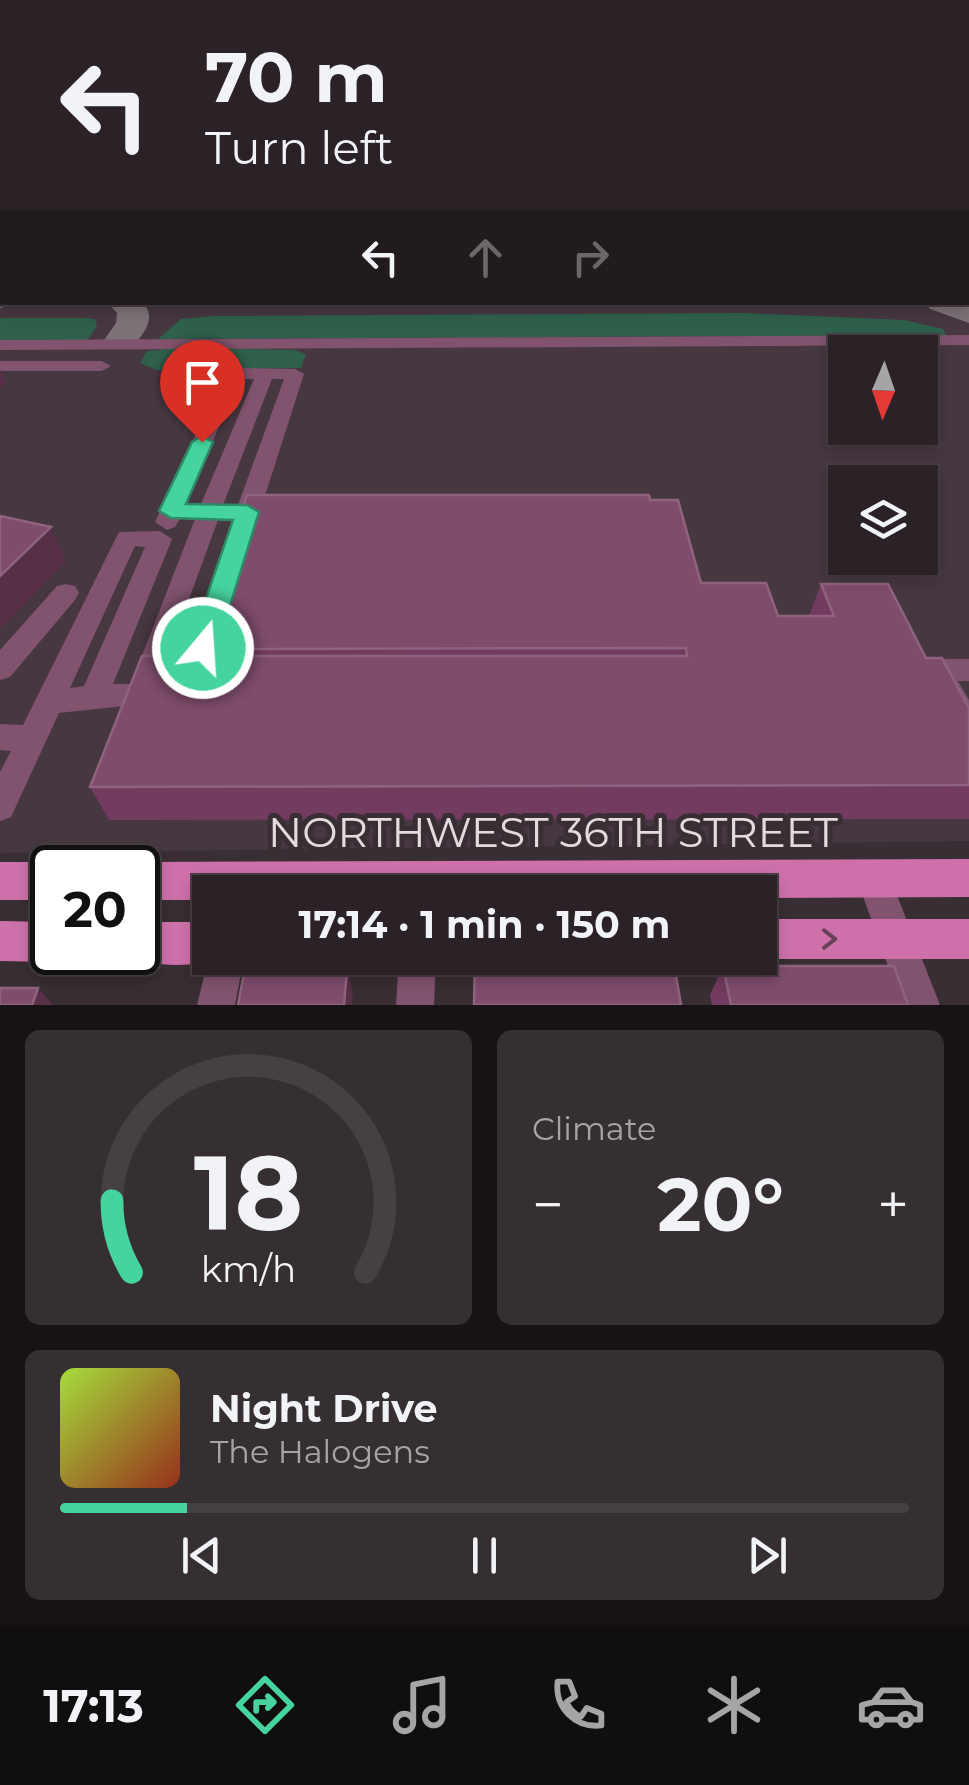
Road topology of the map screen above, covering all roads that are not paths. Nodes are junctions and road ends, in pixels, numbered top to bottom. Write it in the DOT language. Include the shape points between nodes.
graph roads {
  1 [pos="969,340"];
  2 [pos="0,345"];
  3 [pos="0,366"];
  4 [pos="102,366"];
  5 [pos="265,374"];
  6 [pos="171,511"];
  7 [pos="209,512"];
  8 [pos="247,512"];
  9 [pos="160,539"];
  10 [pos="229,569"];
  11 [pos="66,593"];
  12 [pos="0,668"];
  13 [pos="969,670"];
  14 [pos="146,682"];
  15 [pos="177,682"];
  16 [pos="94,697"];
  17 [pos="50,702"];
  18 [pos="969,728"];
  19 [pos="0,737"];
  20 [pos="32,739"];
  21 [pos="0,806"];
  22 [pos="873,878"];
  23 [pos="969,878"];
  24 [pos="777,880"];
  25 [pos="0,881"];
  26 [pos="30,881"];
  27 [pos="160,881"];
  28 [pos="192,882"];
  29 [pos="777,939"];
  30 [pos="969,939"];
  31 [pos="897,940"];
  32 [pos="0,941"];
  33 [pos="30,942"];
  34 [pos="160,942"];
  35 [pos="192,942"];
  36 [pos="222,975"];
  37 [pos="417,975"];
  38 [pos="216,1005"];
  39 [pos="416,1005"];
  40 [pos="921,1005"];
  1 -- 2 [label="street"];
  3 -- 4 [label="street"];
  5 -- 6 [label="street" via="233,373"];
  5 -- 7 [label="street"];
  5 -- 8 [label="street" via="294,374"];
  6 -- 7 [label="street"];
  6 -- 9 [label="street"];
  7 -- 8 [label="street"];
  7 -- 14 [label="street"];
  8 -- 10 [label="street"];
  9 -- 16 [label="street"];
  9 -- 17 [label="street" via="128,538"];
  11 -- 12 [label="street"];
  13 -- 18 [label="street" via="938,670"];
  14 -- 15 [label="street"];
  14 -- 16 [label="street" via="141,695"];
  16 -- 17 [label="street"];
  17 -- 20 [label="street"];
  19 -- 20 [label="street"];
  20 -- 21 [label="street"];
  22 -- 23 [label="main road, NORTHWEST 36TH STREET"];
  22 -- 24 [label="main road, NORTHWEST 36TH STREET"];
  22 -- 31 [label="street"];
  25 -- 26 [label="main road"];
  27 -- 28 [label="main road, NORTHWEST 36TH STREET"];
  29 -- 31 [label="main road, one-way"];
  30 -- 31 [label="main road"];
  31 -- 40 [label="street"];
  32 -- 33 [label="main road"];
  34 -- 35 [label="main road"];
  36 -- 38 [label="street"];
  37 -- 39 [label="street"];
}
